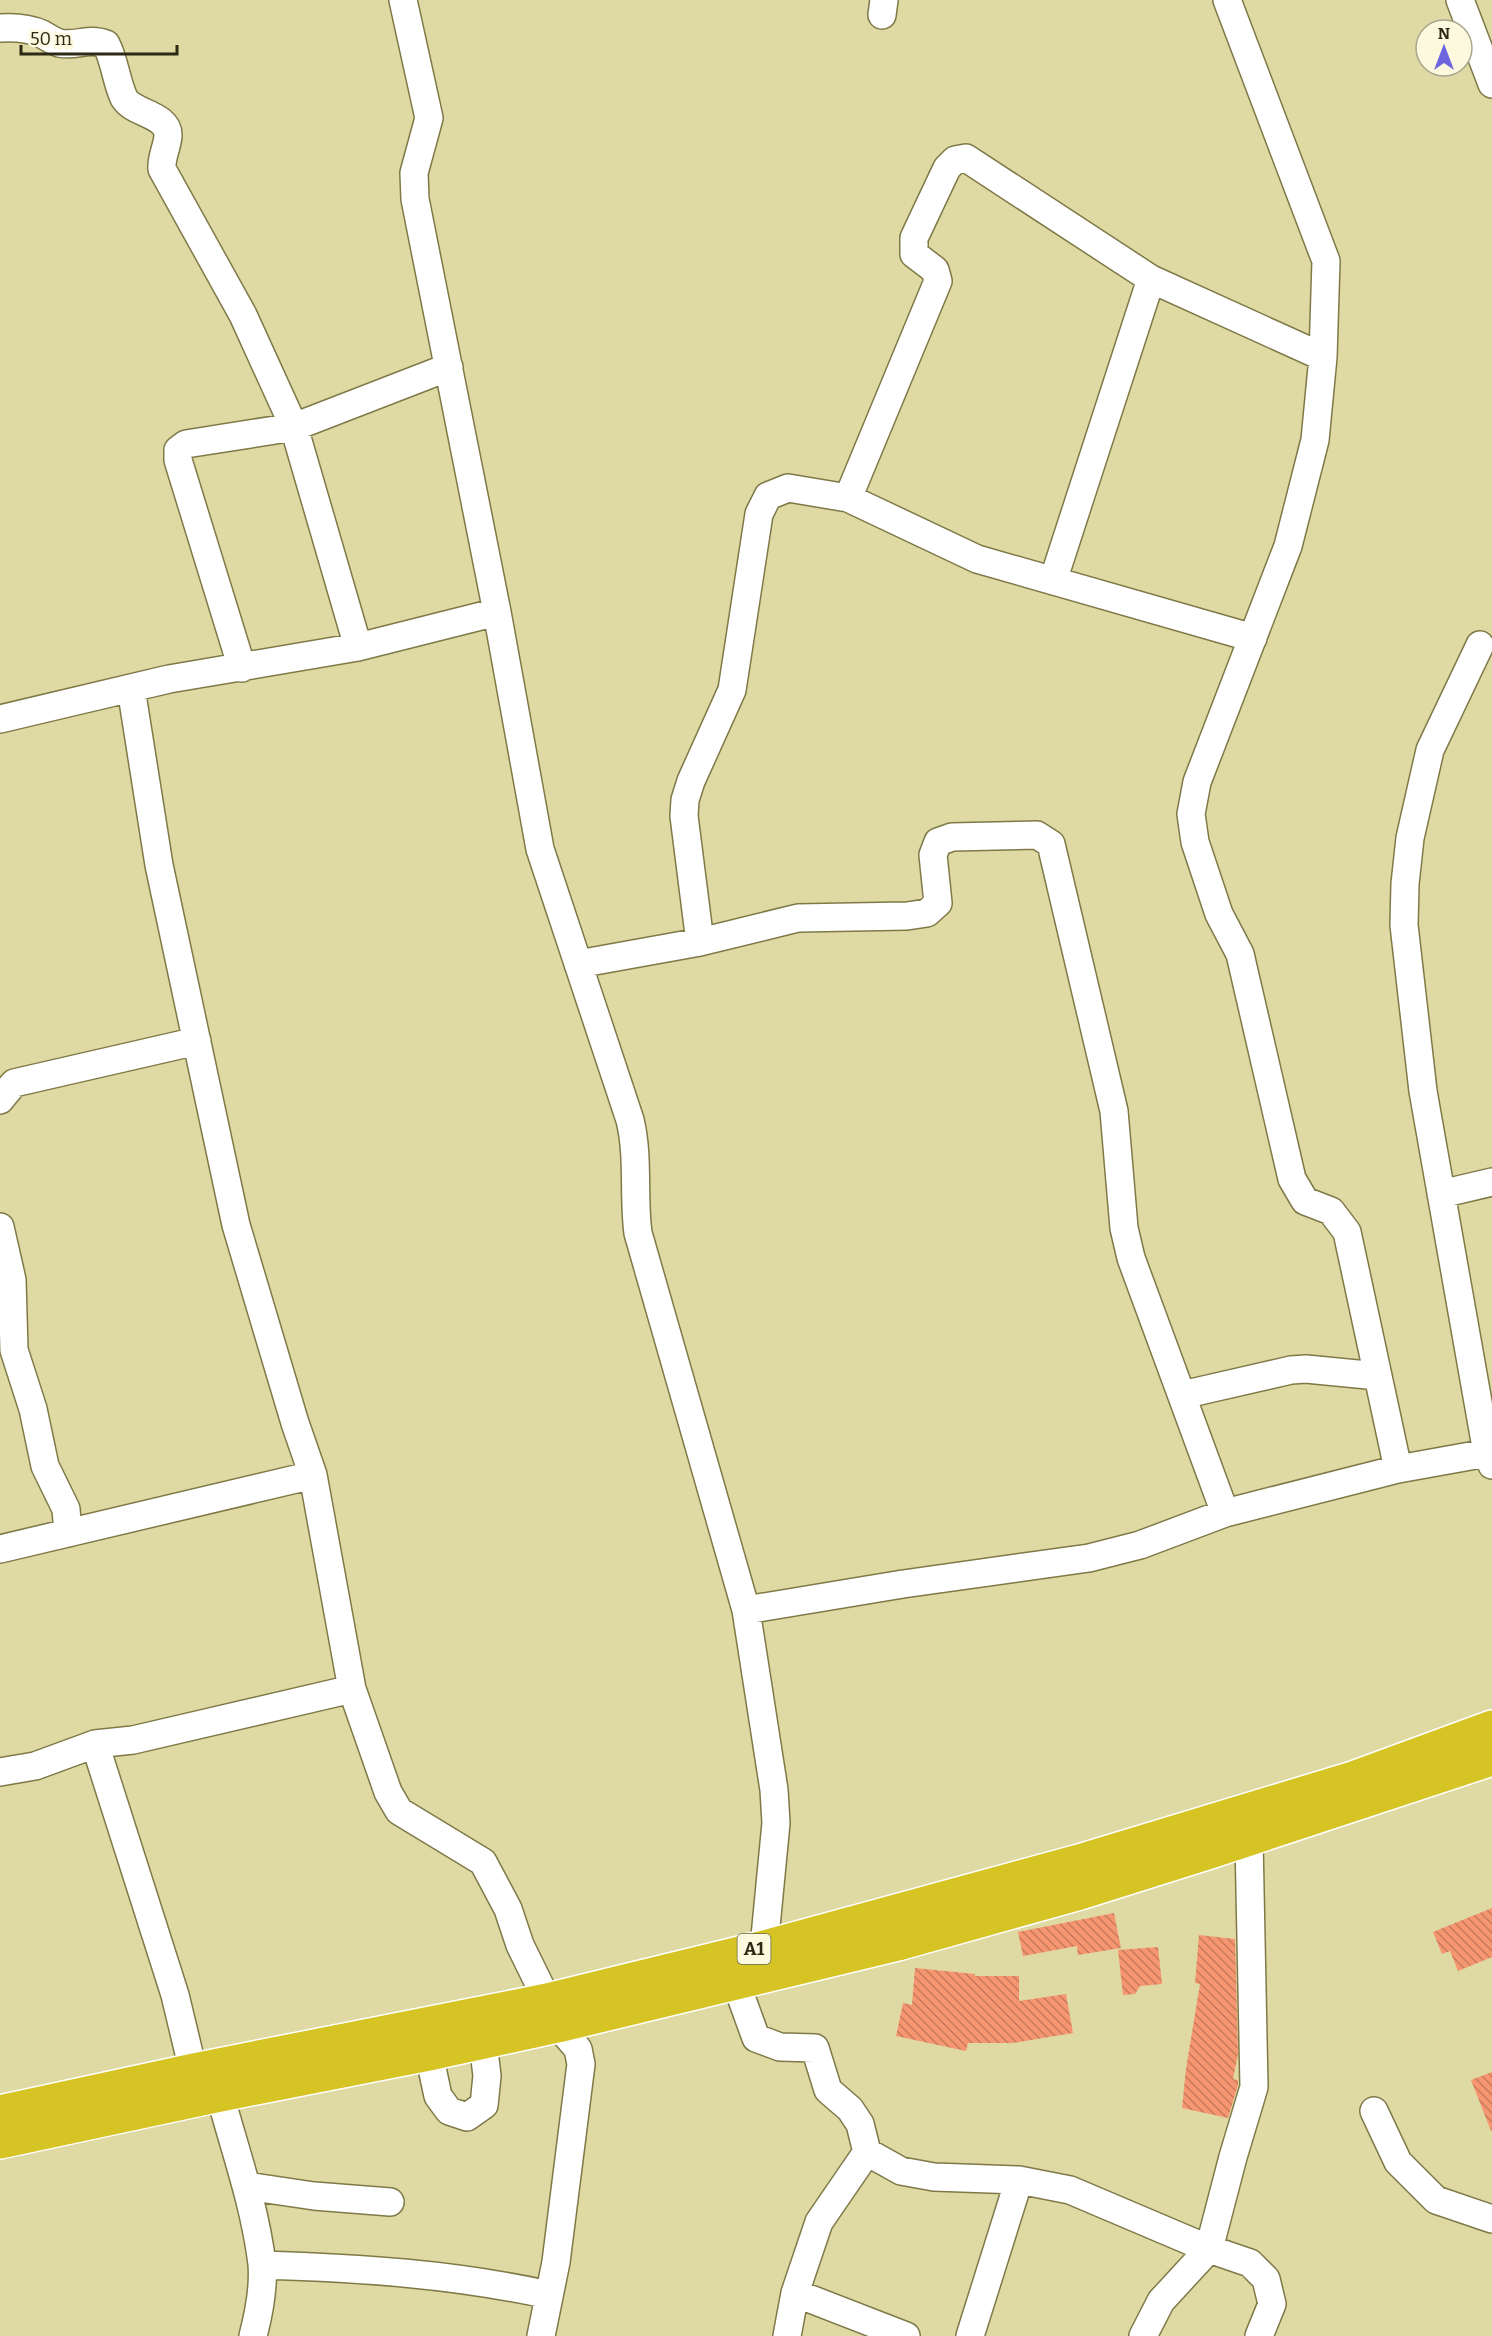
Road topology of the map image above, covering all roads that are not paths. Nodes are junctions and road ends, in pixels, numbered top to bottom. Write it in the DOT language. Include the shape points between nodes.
graph roads {
  1 [pos="403,0"];
  2 [pos="1227,0"];
  3 [pos="1460,0"];
  4 [pos="0,28"];
  5 [pos="1492,84"];
  6 [pos="1151,279"];
  7 [pos="1323,357"];
  8 [pos="449,367"];
  9 [pos="294,427"];
  10 [pos="848,498"];
  11 [pos="1053,581"];
  12 [pos="497,612"];
  13 [pos="1253,638"];
  14 [pos="1480,645"];
  15 [pos="358,647"];
  16 [pos="242,668"];
  17 [pos="131,688"];
  18 [pos="0,719"];
  19 [pos="700,942"];
  20 [pos="578,964"];
  21 [pos="197,1041"];
  22 [pos="0,1100"];
  23 [pos="1492,1182"];
  24 [pos="1441,1194"];
  25 [pos="0,1227"];
  26 [pos="1378,1376"];
  27 [pos="1182,1395"];
  28 [pos="1489,1459"];
  29 [pos="1398,1469"];
  30 [pos="313,1475"];
  31 [pos="1225,1513"];
  32 [pos="68,1533"];
  33 [pos="0,1549"];
  34 [pos="746,1610"];
  35 [pos="352,1689"];
  36 [pos="1492,1727"];
  37 [pos="94,1744"];
  38 [pos="1492,1759"];
  39 [pos="0,1772"];
  40 [pos="1249,1840"];
  41 [pos="764,1947"];
  42 [pos="736,1983"];
  43 [pos="553,2013"];
  44 [pos="483,2042"];
  45 [pos="429,2054"];
  46 [pos="194,2070"];
  47 [pos="220,2095"];
  48 [pos="1374,2110"];
  49 [pos="0,2112"];
  50 [pos="0,2142"];
  51 [pos="867,2152"];
  52 [pos="1019,2180"];
  53 [pos="246,2186"];
  54 [pos="390,2202"];
  55 [pos="1492,2219"];
  56 [pos="1209,2249"];
  57 [pos="262,2265"];
  58 [pos="795,2293"];
  59 [pos="549,2295"];
  60 [pos="253,2336"];
  61 [pos="541,2336"];
  62 [pos="787,2336"];
  63 [pos="906,2336"];
  64 [pos="970,2336"];
  65 [pos="1143,2336"];
  66 [pos="1259,2336"];
  1 -- 8 [label="street" via="429,117 414,173 415,199"];
  2 -- 7 [label="street" via="1326,261"];
  3 -- 5 [label="street"];
  4 -- 9 [label="street" via="39,33 59,43 94,39 106,44 124,98 133,108 165,126 168,135 162,169 243,315"];
  6 -- 7 [label="street"];
  6 -- 10 [label="street" via="966,158 955,160 947,168 914,238 914,255 935,270 938,281"];
  6 -- 11 [label="street"];
  7 -- 13 [label="street" via="1315,440 1288,546"];
  8 -- 9 [label="street"];
  8 -- 12 [label="street"];
  9 -- 15 [label="street"];
  9 -- 16 [label="street" via="186,444 178,450"];
  10 -- 11 [label="street" via="977,559"];
  10 -- 19 [label="street" via="788,488 768,496 759,514 732,690 685,800"];
  11 -- 13 [label="street"];
  12 -- 15 [label="street"];
  12 -- 20 [label="street" via="540,849"];
  13 -- 26 [label="street" via="1197,782 1191,814 1195,842 1219,914 1240,954 1292,1179 1305,1201 1331,1211 1347,1232"];
  14 -- 24 [label="street" via="1430,750 1410,838 1405,884 1404,925 1423,1091"];
  15 -- 16 [label="street"];
  16 -- 17 [label="street"];
  17 -- 18 [label="street"];
  17 -- 21 [label="street" via="159,865"];
  19 -- 20 [label="street"];
  19 -- 27 [label="street" via="798,918 927,913 938,903 933,855 938,842 952,837 1037,835 1051,843 1114,1111 1124,1228 1131,1258"];
  20 -- 34 [label="street" via="630,1120 638,1233"];
  21 -- 22 [label="street" via="14,1083"];
  21 -- 30 [label="street" via="236,1225"];
  23 -- 24 [label="street"];
  24 -- 28 [label="street"];
  25 -- 32 [label="street" via="12,1280 15,1350 45,1466 66,1509"];
  26 -- 27 [label="street" via="1291,1370"];
  26 -- 29 [label="street"];
  27 -- 31 [label="street"];
  28 -- 29 [label="street"];
  29 -- 31 [label="street"];
  30 -- 32 [label="street"];
  30 -- 35 [label="street"];
  31 -- 34 [label="street" via="1140,1545 1089,1558"];
  32 -- 33 [label="street"];
  34 -- 41 [label="street" via="776,1823"];
  35 -- 37 [label="street" via="133,1740"];
  35 -- 43 [label="street" via="387,1792 399,1811 483,1862"];
  36 -- 41 [label="highway, A1" via="1353,1778 1102,1854"];
  37 -- 39 [label="street" via="35,1766"];
  37 -- 46 [label="street" via="175,1995"];
  38 -- 40 [label="highway, A1"];
  40 -- 42 [label="highway, A1" via="898,1944"];
  40 -- 56 [label="street" via="1254,2087"];
  41 -- 43 [label="highway, A1"];
  42 -- 43 [label="highway, A1"];
  42 -- 51 [label="street" via="756,2038 780,2047 816,2048 828,2090 860,2124"];
  43 -- 44 [label="highway, A1"];
  43 -- 46 [label="highway, A1"];
  43 -- 59 [label="street" via="578,2049 581,2064"];
  44 -- 45 [label="highway, A1"];
  44 -- 45 [label="street" via="487,2076 484,2105 467,2117 449,2111 438,2096"];
  45 -- 47 [label="highway, A1"];
  46 -- 49 [label="highway, A1"];
  47 -- 50 [label="highway, A1"];
  47 -- 53 [label="street"];
  48 -- 55 [label="street" via="1398,2162 1436,2200"];
  51 -- 52 [label="street" via="901,2171 934,2177"];
  51 -- 58 [label="street" via="819,2222"];
  52 -- 56 [label="street" via="1070,2190"];
  52 -- 64 [label="street"];
  53 -- 54 [label="street"];
  53 -- 57 [label="street"];
  56 -- 65 [label="street" via="1161,2301"];
  56 -- 66 [label="street" via="1250,2263 1266,2279 1272,2304"];
  57 -- 59 [label="street" via="437,2276"];
  57 -- 60 [label="street" via="260,2306"];
  58 -- 62 [label="street"];
  58 -- 63 [label="street"];
  59 -- 61 [label="street"];
}
